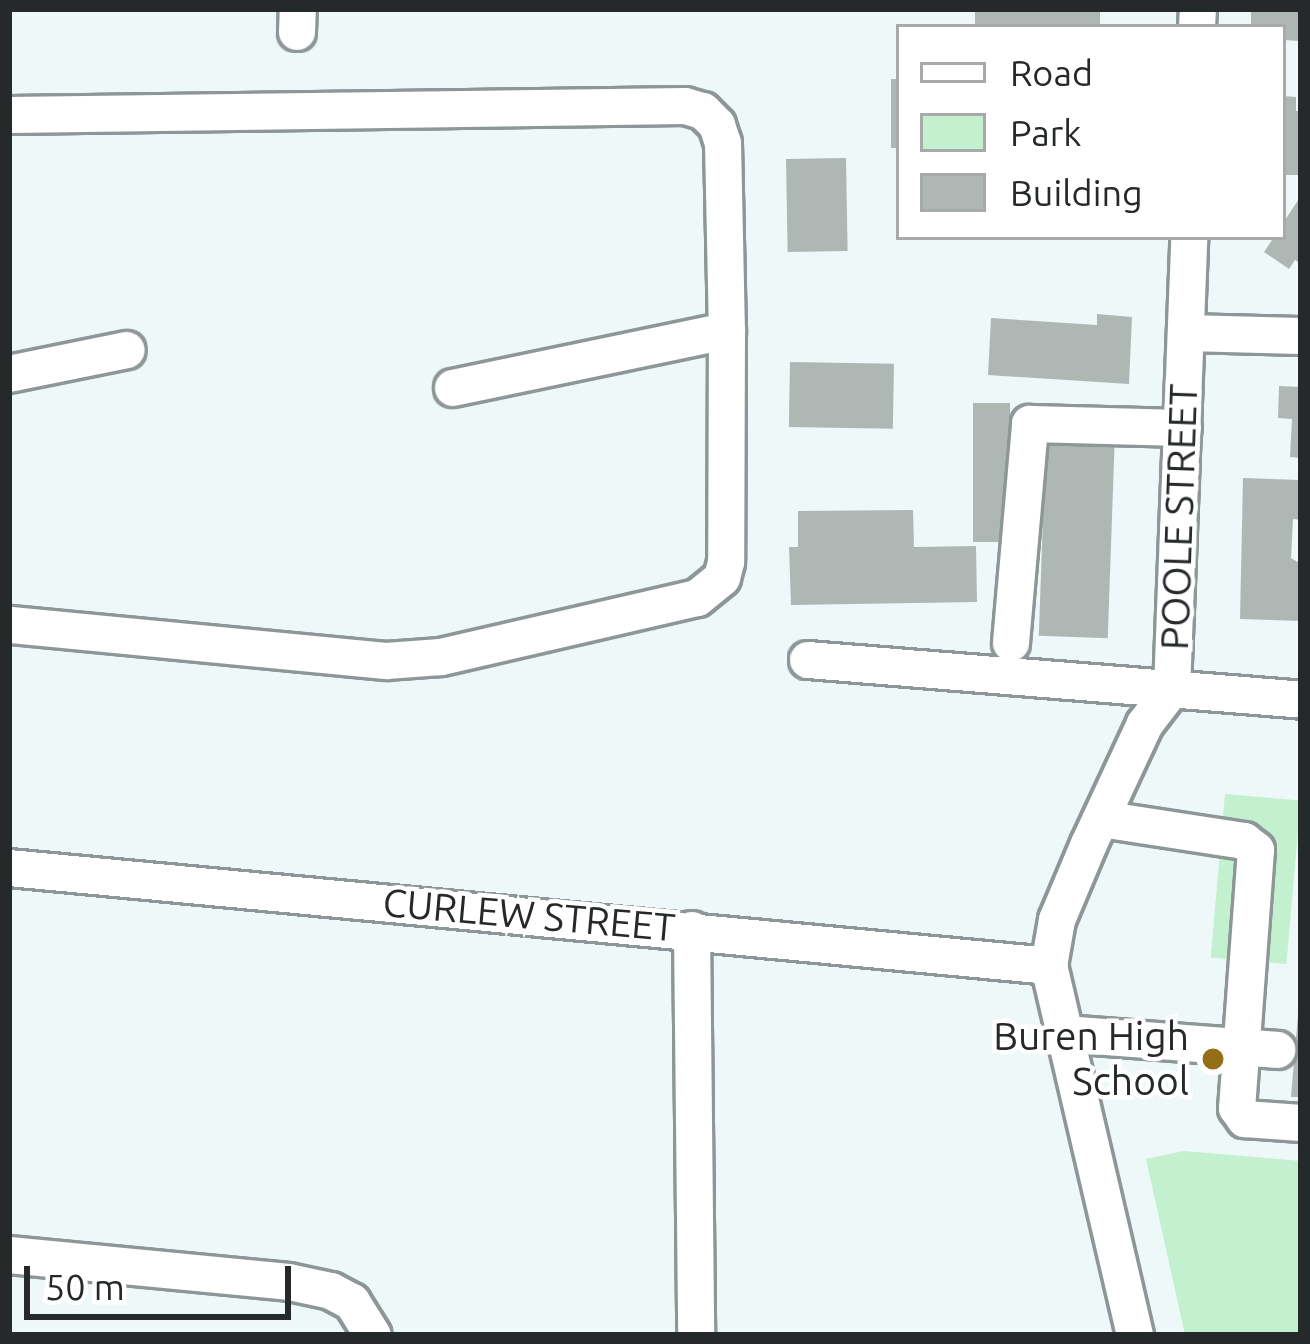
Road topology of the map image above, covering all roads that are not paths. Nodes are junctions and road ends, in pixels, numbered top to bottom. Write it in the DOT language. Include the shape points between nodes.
graph roads {
  1 [pos="9,115"];
  2 [pos="1190,240"];
  3 [pos="727,332"];
  4 [pos="1186,333"];
  5 [pos="1301,336"];
  6 [pos="127,350"];
  7 [pos="9,374"];
  8 [pos="453,388"];
  9 [pos="1183,428"];
  10 [pos="9,625"];
  11 [pos="1011,643"];
  12 [pos="808,660"];
  13 [pos="1172,689"];
  14 [pos="1301,700"];
  15 [pos="1101,819"];
  16 [pos="9,868"];
  17 [pos="692,930"];
  18 [pos="1049,966"];
  19 [pos="1065,1034"];
  20 [pos="1259,1049"];
  21 [pos="1301,1123"];
  22 [pos="9,1255"];
  23 [pos="373,1335"];
  24 [pos="696,1335"];
  25 [pos="1135,1335"];
  1 -- 3 [label="street" via="703,111 723,143"];
  2 -- 4 [label="street, POOLE STREET"];
  3 -- 8 [label="street"];
  3 -- 10 [label="street" via="726,562 722,578 697,598 441,657 386,661"];
  4 -- 5 [label="street"];
  4 -- 9 [label="street, POOLE STREET"];
  6 -- 7 [label="street"];
  9 -- 11 [label="street" via="1030,424"];
  9 -- 13 [label="street, POOLE STREET"];
  12 -- 13 [label="street"];
  13 -- 14 [label="street"];
  13 -- 15 [label="street, POOLE STREET" via="1145,724"];
  15 -- 18 [label="street, POOLE STREET" via="1057,920"];
  15 -- 20 [label="street" via="1244,841 1256,850"];
  16 -- 17 [label="street, CURLEW STREET"];
  17 -- 18 [label="street, CURLEW STREET"];
  17 -- 24 [label="street"];
  18 -- 19 [label="street, POOLE STREET"];
  19 -- 20 [label="street"];
  19 -- 25 [label="street, POOLE STREET"];
  20 -- 21 [label="street" via="1241,1116"];
  22 -- 23 [label="street" via="332,1291 352,1302"];
}
